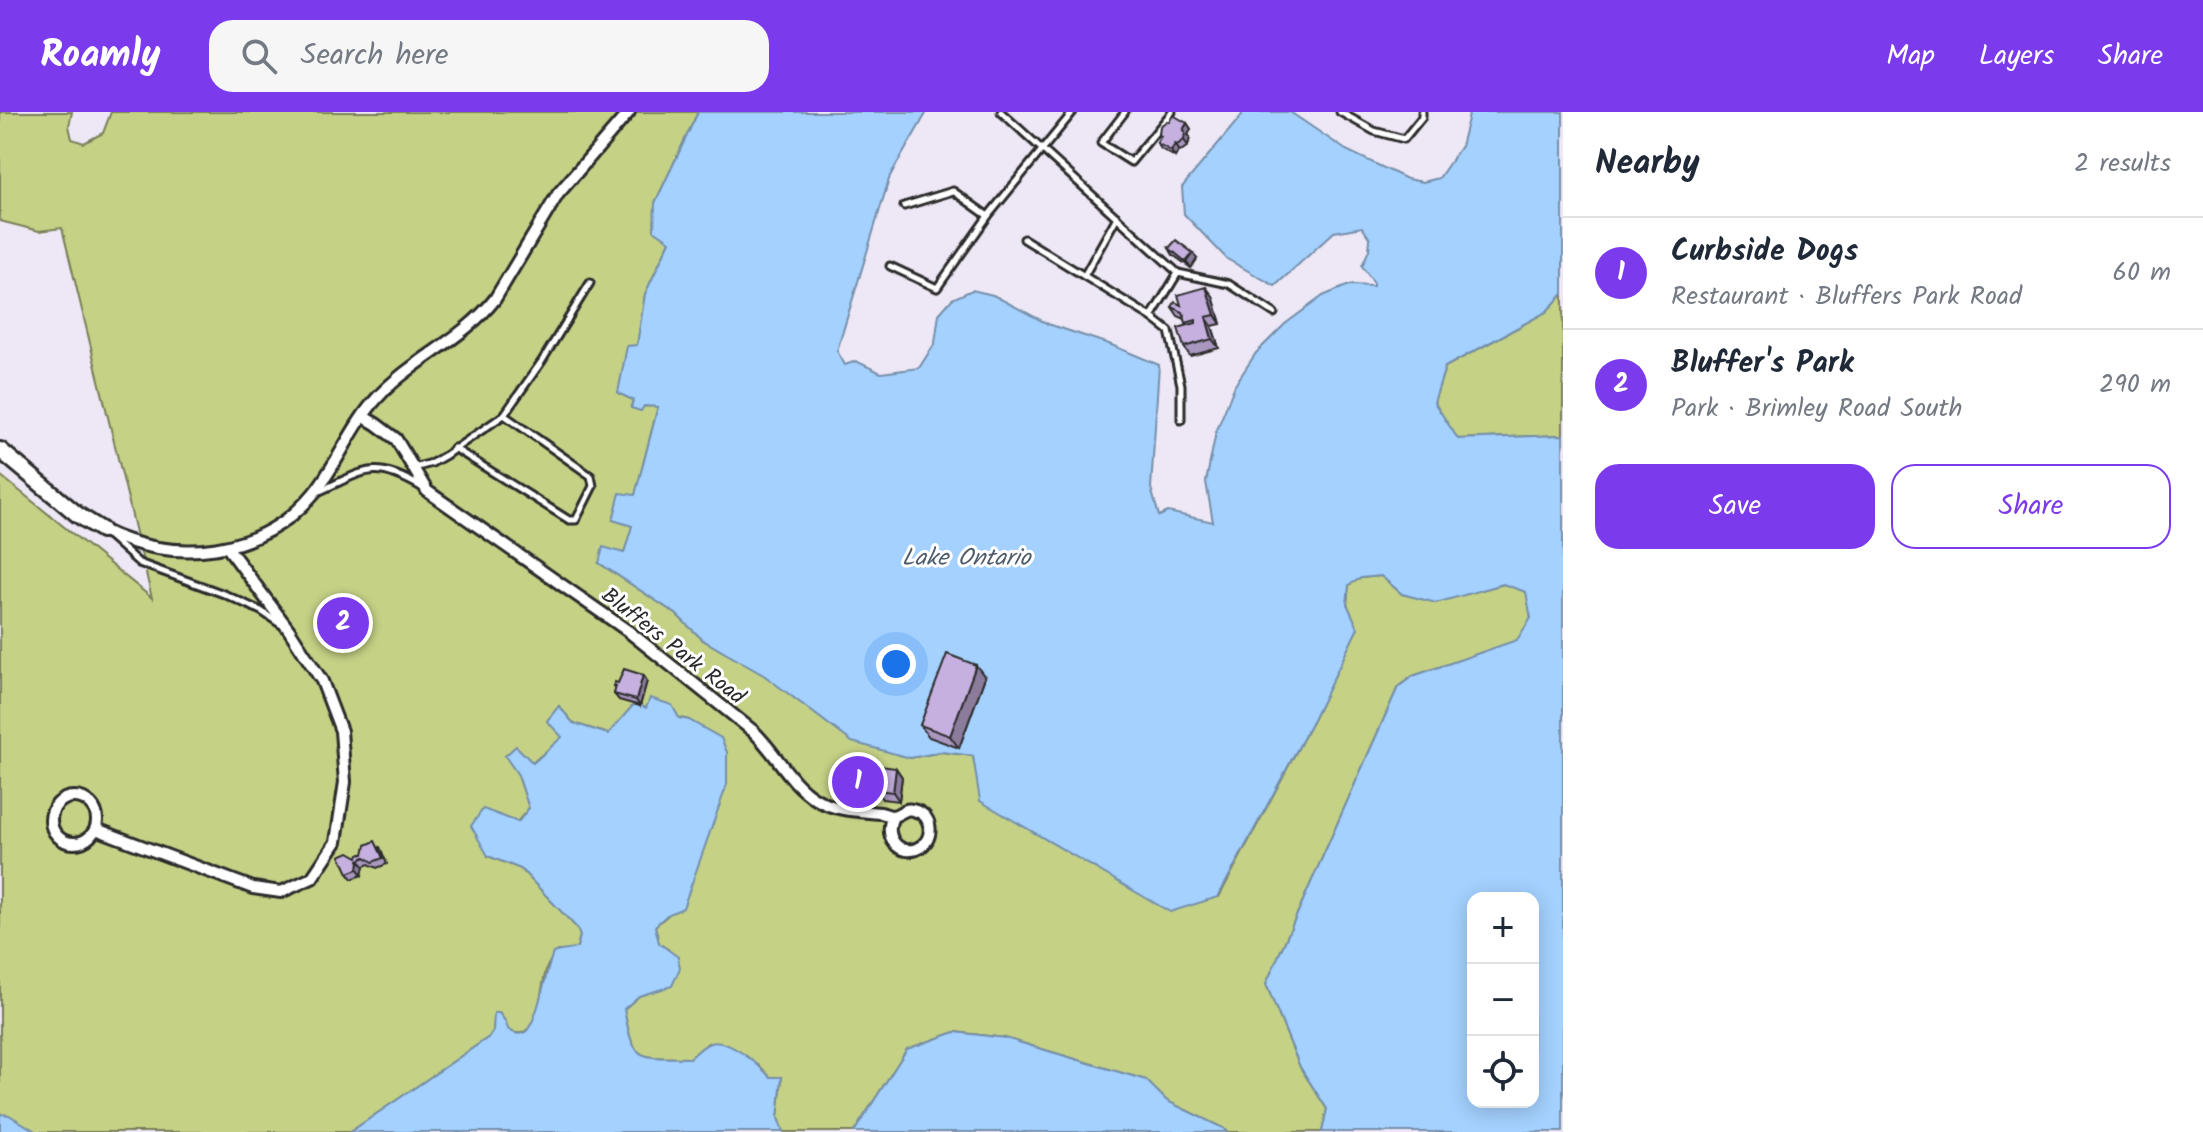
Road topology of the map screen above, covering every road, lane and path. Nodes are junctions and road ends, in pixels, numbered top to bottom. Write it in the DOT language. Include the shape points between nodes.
graph roads {
  1 [pos="629,112"];
  2 [pos="1001,112"];
  3 [pos="1073,112"];
  4 [pos="1125,112"];
  5 [pos="1172,112"];
  6 [pos="1340,112"];
  7 [pos="1422,112"];
  8 [pos="1043,150"];
  9 [pos="904,206"];
  10 [pos="988,216"];
  11 [pos="1117,217"];
  12 [pos="1024,239"];
  13 [pos="890,266"];
  14 [pos="1178,273"];
  15 [pos="1084,276"];
  16 [pos="590,283"];
  17 [pos="1274,313"];
  18 [pos="1151,317"];
  19 [pos="504,415"];
  20 [pos="364,417"];
  21 [pos="1181,420"];
  22 [pos="454,448"];
  23 [pos="0,450"];
  24 [pos="413,469"];
  25 [pos="427,491"];
  26 [pos="313,494"];
  27 [pos="102,530"];
  28 [pos="228,548"];
  29 [pos="289,630"];
  30 [pos="893,816"];
  31 [pos="96,829"];
  1 -- 20 [label="street, Bluffers Park Road" via="558,194 486,312 391,385"];
  2 -- 8 [label="lane"];
  3 -- 8 [label="lane"];
  4 -- 5 [label="lane" via="1101,143 1131,162"];
  6 -- 7 [label="lane" via="1374,131 1404,139"];
  8 -- 10 [label="lane"];
  8 -- 11 [label="lane"];
  9 -- 10 [label="lane" via="953,191"];
  10 -- 13 [label="lane" via="937,288"];
  11 -- 14 [label="lane"];
  11 -- 15 [label="lane"];
  12 -- 15 [label="lane"];
  14 -- 17 [label="lane" via="1229,284"];
  14 -- 18 [label="lane"];
  15 -- 18 [label="lane"];
  16 -- 19 [label="lane"];
  18 -- 21 [label="lane" via="1169,331 1181,385"];
  19 -- 22 [label="lane"];
  19 -- 22 [label="lane" via="591,475 593,486 576,520"];
  20 -- 24 [label="street, Bluffers Park Road" via="396,439"];
  20 -- 26 [label="street, Bluffers Park Road"];
  22 -- 24 [label="lane"];
  23 -- 27 [label="street"];
  24 -- 25 [label="street, Bluffers Park Road"];
  25 -- 26 [label="lane, Bluffers Park Road" via="393,472 375,470"];
  25 -- 30 [label="street, Bluffers Park Road" via="628,631 753,731 814,798 846,810"];
  26 -- 28 [label="street, Bluffers Park Road" via="263,534"];
  27 -- 28 [label="street, Bluffers Park Road" via="164,550"];
  27 -- 29 [label="lane" via="139,563 261,611"];
  28 -- 29 [label="street"];
  29 -- 31 [label="street" via="322,681 341,731 345,782 336,842 312,878 281,892 253,888"];
  30 -- 30 [label="street, Bluffers Park Road" via="889,836 895,845 908,850 922,847 930,835 929,821 919,811 906,809"];
  31 -- 31 [label="street" via="78,843 64,841 53,828 53,811 72,797 87,801 96,813"];
}
